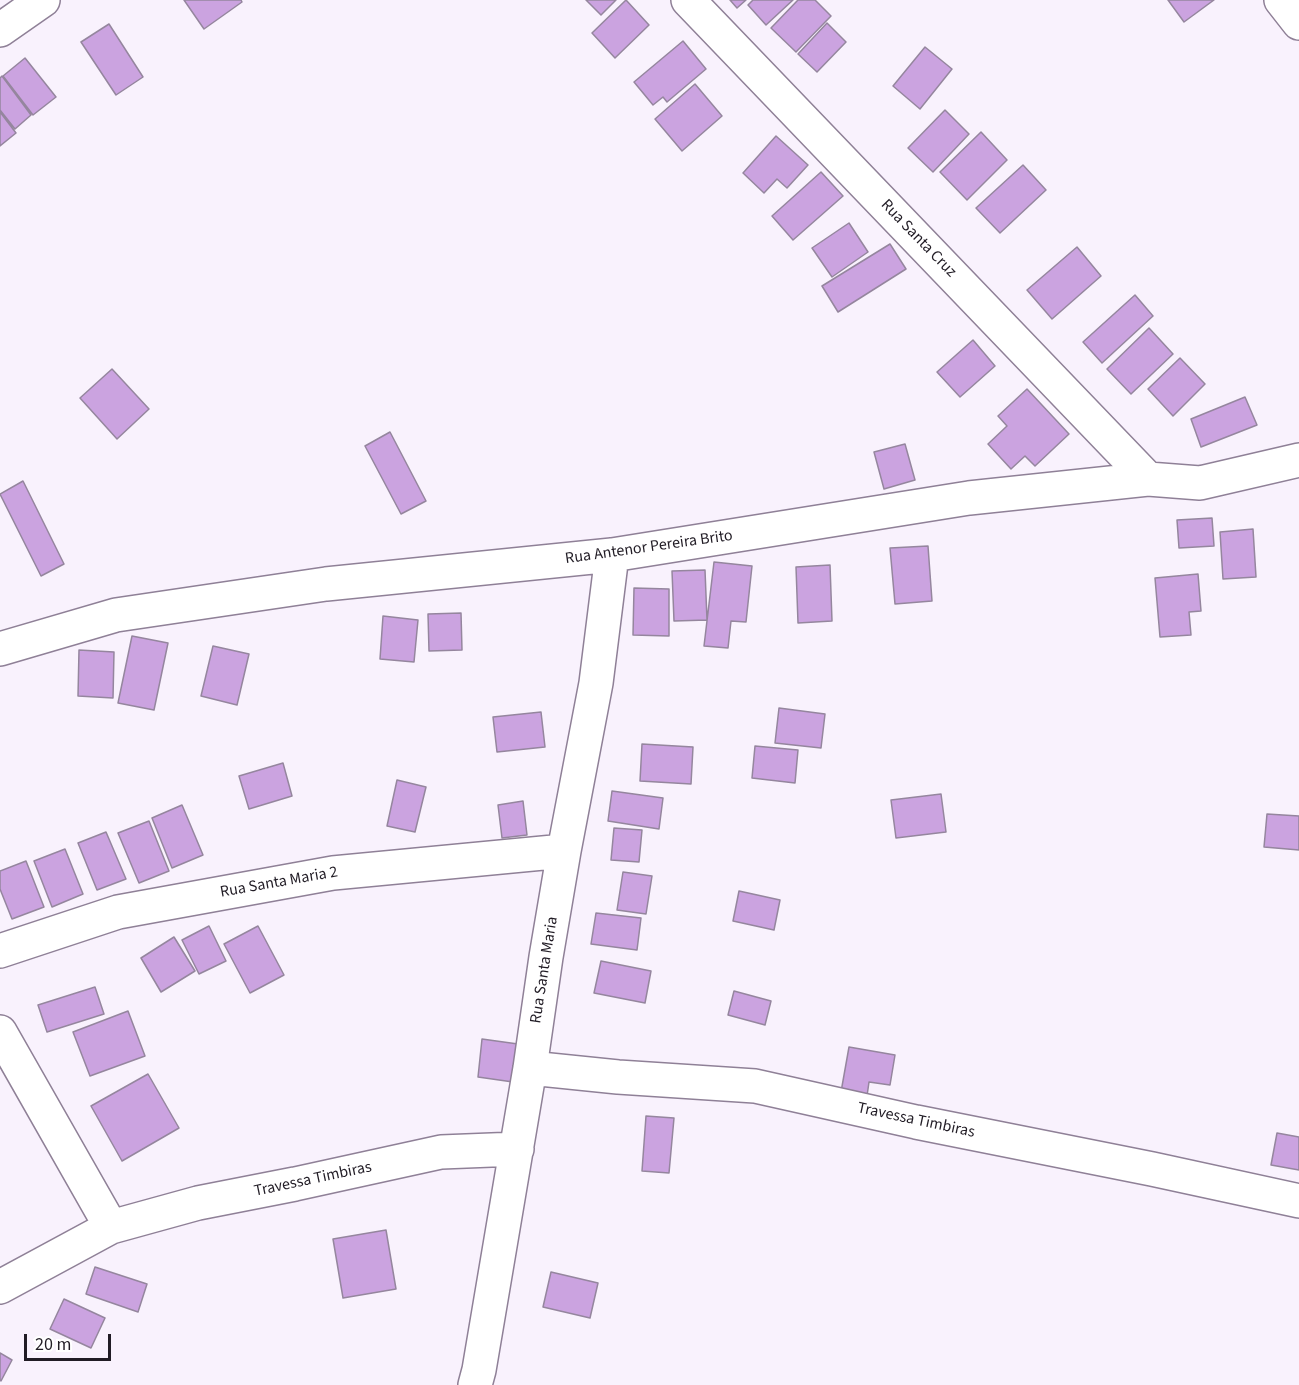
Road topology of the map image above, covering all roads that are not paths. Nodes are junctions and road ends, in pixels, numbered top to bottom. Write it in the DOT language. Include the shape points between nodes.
graph roads {
  1 [pos="43,0"];
  2 [pos="688,0"];
  3 [pos="1281,0"];
  4 [pos="1299,23"];
  5 [pos="0,30"];
  6 [pos="1299,460"];
  7 [pos="1148,479"];
  8 [pos="612,555"];
  9 [pos="0,648"];
  10 [pos="564,851"];
  11 [pos="0,951"];
  12 [pos="0,1032"];
  13 [pos="530,1068"];
  14 [pos="517,1149"];
  15 [pos="1299,1201"];
  16 [pos="111,1227"];
  17 [pos="0,1287"];
  18 [pos="475,1385"];
  1 -- 5 [label="street"];
  2 -- 7 [label="street, Rua Santa Cruz"];
  3 -- 4 [label="street"];
  6 -- 7 [label="street, Rua Antenor Pereira Brito" via="1200,483"];
  7 -- 8 [label="street, Rua Antenor Pereira Brito" via="969,498"];
  8 -- 9 [label="street, Rua Antenor Pereira Brito" via="326,584 116,615"];
  8 -- 10 [label="street, Rua Santa Maria" via="596,683"];
  10 -- 11 [label="street, Rua Santa Maria 2" via="333,873 118,912"];
  10 -- 13 [label="street, Rua Santa Maria"];
  12 -- 16 [label="street"];
  13 -- 14 [label="street, Rua Santa Maria"];
  13 -- 15 [label="street, Travessa Timbiras" via="755,1086"];
  14 -- 16 [label="street, Travessa Timbiras" via="441,1152 198,1203"];
  14 -- 18 [label="street, Rua Santa Maria"];
  16 -- 17 [label="street, Travessa Timbiras"];
}
